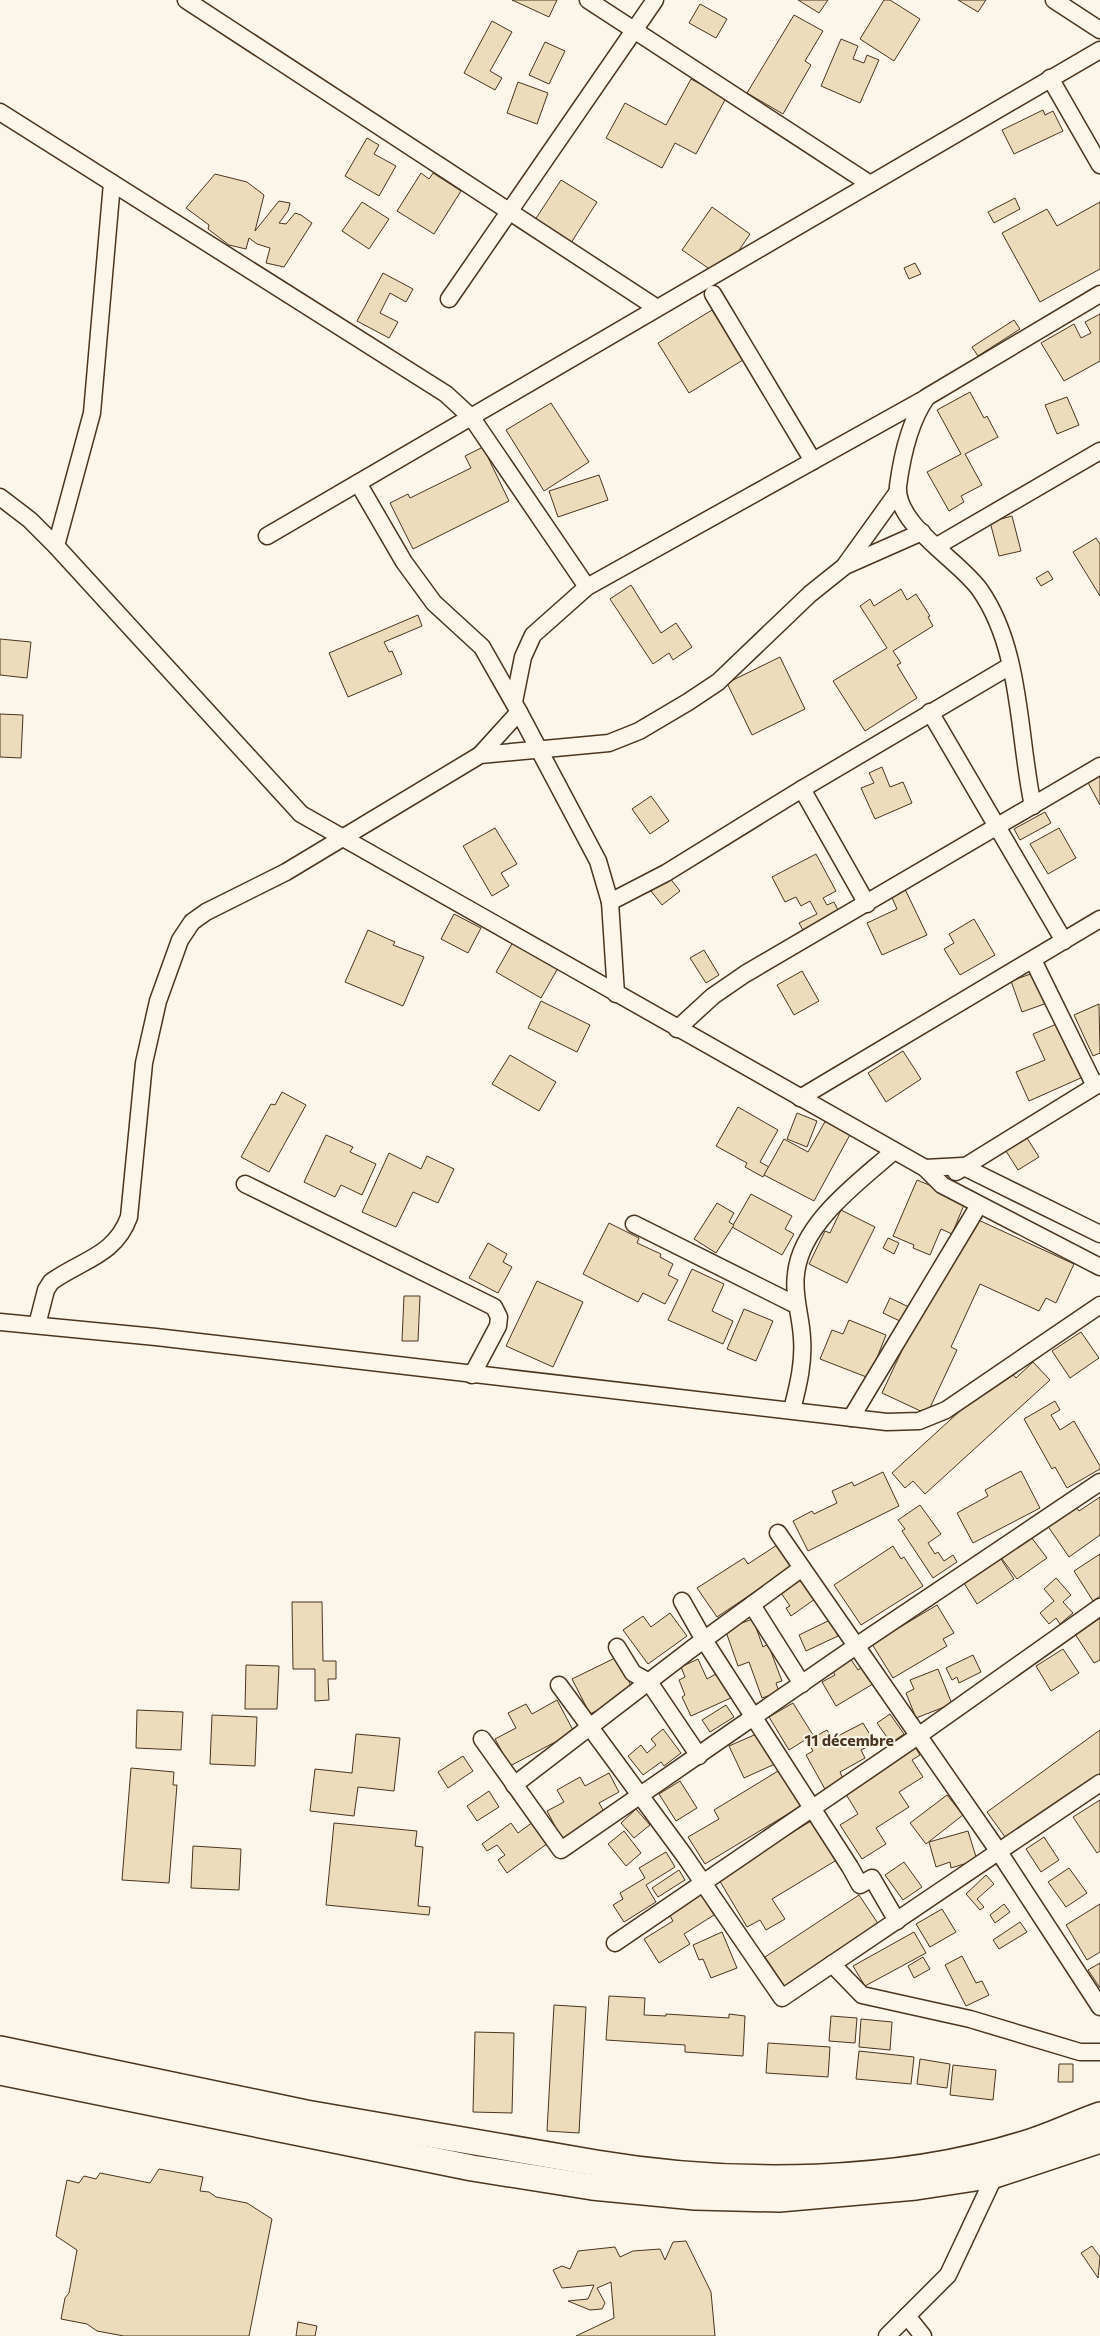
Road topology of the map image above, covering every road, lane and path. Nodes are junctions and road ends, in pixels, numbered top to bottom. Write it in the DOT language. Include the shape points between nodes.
graph roads {
  1 [pos="186,0"];
  2 [pos="588,0"];
  3 [pos="655,0"];
  4 [pos="1054,0"];
  5 [pos="635,30"];
  6 [pos="1100,30"];
  7 [pos="1100,50"];
  8 [pos="1050,78"];
  9 [pos="0,112"];
  10 [pos="1100,165"];
  11 [pos="112,183"];
  12 [pos="870,184"];
  13 [pos="510,212"];
  14 [pos="713,294"];
  15 [pos="1100,294"];
  16 [pos="449,299"];
  17 [pos="657,308"];
  18 [pos="928,397"];
  19 [pos="472,418"];
  20 [pos="1100,451"];
  21 [pos="813,461"];
  22 [pos="358,483"];
  23 [pos="897,493"];
  24 [pos="0,497"];
  25 [pos="922,532"];
  26 [pos="267,536"];
  27 [pos="56,546"];
  28 [pos="937,546"];
  29 [pos="845,566"];
  30 [pos="587,587"];
  31 [pos="1010,666"];
  32 [pos="517,707"];
  33 [pos="930,712"];
  34 [pos="541,751"];
  35 [pos="480,755"];
  36 [pos="1100,766"];
  37 [pos="802,789"];
  38 [pos="1033,806"];
  39 [pos="997,828"];
  40 [pos="342,838"];
  41 [pos="610,902"];
  42 [pos="866,904"];
  43 [pos="1100,919"];
  44 [pos="1064,941"];
  45 [pos="1032,960"];
  46 [pos="616,994"];
  47 [pos="677,1029"];
  48 [pos="1097,1085"];
  49 [pos="800,1098"];
  50 [pos="894,1151"];
  51 [pos="962,1166"];
  52 [pos="925,1168"];
  53 [pos="245,1184"];
  54 [pos="942,1185"];
  55 [pos="979,1204"];
  56 [pos="634,1224"];
  57 [pos="1100,1234"];
  58 [pos="1100,1266"];
  59 [pos="796,1305"];
  60 [pos="1100,1305"];
  61 [pos="0,1322"];
  62 [pos="36,1325"];
  63 [pos="472,1375"];
  64 [pos="792,1410"];
  65 [pos="851,1418"];
  66 [pos="1100,1482"];
  67 [pos="778,1534"];
  68 [pos="802,1568"];
  69 [pos="682,1600"];
  70 [pos="752,1605"];
  71 [pos="1100,1607"];
  72 [pos="704,1640"];
  73 [pos="856,1646"];
  74 [pos="616,1647"];
  75 [pos="649,1682"];
  76 [pos="559,1684"];
  77 [pos="802,1684"];
  78 [pos="754,1717"];
  79 [pos="591,1728"];
  80 [pos="918,1736"];
  81 [pos="482,1740"];
  82 [pos="699,1756"];
  83 [pos="1100,1783"];
  84 [pos="514,1785"];
  85 [pos="641,1796"];
  86 [pos="813,1808"];
  87 [pos="999,1852"];
  88 [pos="703,1882"];
  89 [pos="897,1921"];
  90 [pos="614,1943"];
  91 [pos="832,1964"];
  92 [pos="1100,2007"];
  93 [pos="0,2049"];
  94 [pos="1100,2052"];
  95 [pos="0,2072"];
  96 [pos="1100,2115"];
  97 [pos="374,2124"];
  98 [pos="1100,2140"];
  99 [pos="365,2148"];
  100 [pos="1036,2151"];
  101 [pos="594,2175"];
  102 [pos="995,2175"];
  103 [pos="907,2316"];
  104 [pos="887,2336"];
  105 [pos="923,2336"];
  1 -- 13 [label="street"];
  2 -- 5 [label="street"];
  3 -- 5 [label="street"];
  4 -- 6 [label="street"];
  5 -- 12 [label="street"];
  5 -- 13 [label="street"];
  7 -- 8 [label="street"];
  8 -- 10 [label="street"];
  8 -- 12 [label="street"];
  9 -- 11 [label="street"];
  11 -- 19 [label="street" via="446,394"];
  11 -- 27 [label="street" via="92,413"];
  12 -- 17 [label="street"];
  13 -- 16 [label="street"];
  13 -- 17 [label="street"];
  14 -- 21 [label="street"];
  15 -- 18 [label="street"];
  17 -- 19 [label="street"];
  18 -- 21 [label="street"];
  18 -- 23 [label="street" via="911,428"];
  19 -- 22 [label="street"];
  19 -- 30 [label="street"];
  20 -- 28 [label="street"];
  21 -- 30 [label="street"];
  22 -- 26 [label="street"];
  22 -- 32 [label="street" via="404,562 434,603 482,647"];
  23 -- 25 [label="street" via="912,522"];
  23 -- 29 [label="street"];
  24 -- 27 [label="street"];
  25 -- 28 [label="street"];
  25 -- 29 [label="street"];
  27 -- 40 [label="street" via="301,814"];
  28 -- 31 [label="street" via="980,590 1006,645"];
  29 -- 34 [label="street" via="810,594 718,682 688,702 639,731 609,743"];
  30 -- 32 [label="street" via="533,635 522,658"];
  31 -- 33 [label="street"];
  31 -- 38 [label="street"];
  32 -- 34 [label="street"];
  32 -- 35 [label="street"];
  33 -- 37 [label="street"];
  33 -- 39 [label="street"];
  34 -- 35 [label="street"];
  34 -- 41 [label="street" via="598,861"];
  35 -- 40 [label="street"];
  36 -- 38 [label="street"];
  37 -- 41 [label="street" via="666,873"];
  37 -- 42 [label="street"];
  38 -- 39 [label="street"];
  39 -- 42 [label="street"];
  39 -- 44 [label="street"];
  40 -- 46 [label="street"];
  40 -- 62 [label="street" via="286,872 206,912 192,922 180,940 158,1001 144,1063 129,1217 124,1232 111,1246 51,1282"];
  41 -- 46 [label="street"];
  42 -- 47 [label="street" via="745,974 713,996"];
  43 -- 44 [label="street"];
  44 -- 45 [label="street"];
  45 -- 48 [label="street"];
  45 -- 49 [label="street"];
  46 -- 47 [label="street"];
  47 -- 49 [label="street"];
  48 -- 51 [label="street"];
  49 -- 50 [label="street"];
  50 -- 52 [label="street"];
  50 -- 59 [label="street" via="825,1213 805,1246 796,1272"];
  51 -- 52 [label="street"];
  51 -- 54 [label="street"];
  51 -- 57 [label="street"];
  52 -- 54 [label="street"];
  53 -- 63 [label="street" via="494,1307 499,1317 498,1326"];
  54 -- 55 [label="street"];
  55 -- 58 [label="street"];
  55 -- 65 [label="street"];
  56 -- 59 [label="street"];
  59 -- 64 [label="street" via="802,1338 802,1370"];
  60 -- 65 [label="street" via="946,1410 920,1421"];
  61 -- 62 [label="street"];
  62 -- 63 [label="street"];
  63 -- 64 [label="street"];
  64 -- 65 [label="street"];
  66 -- 73 [label="street"];
  67 -- 68 [label="street"];
  68 -- 70 [label="street"];
  68 -- 73 [label="street"];
  69 -- 72 [label="street"];
  70 -- 72 [label="street"];
  70 -- 77 [label="street"];
  71 -- 80 [label="street"];
  72 -- 75 [label="street"];
  72 -- 78 [label="street"];
  73 -- 77 [label="street"];
  73 -- 80 [label="street"];
  74 -- 75 [label="street" via="633,1673"];
  75 -- 79 [label="street"];
  75 -- 82 [label="street"];
  76 -- 79 [label="street"];
  77 -- 78 [label="street"];
  78 -- 82 [label="street"];
  78 -- 86 [label="street"];
  79 -- 84 [label="street"];
  79 -- 85 [label="street"];
  80 -- 86 [label="street"];
  80 -- 87 [label="street"];
  81 -- 84 [label="street"];
  82 -- 85 [label="street"];
  83 -- 87 [label="street"];
  84 -- 85 [label="street" via="561,1850"];
  85 -- 88 [label="street"];
  86 -- 88 [label="street"];
  86 -- 89 [label="street" via="860,1885 872,1878"];
  87 -- 89 [label="street"];
  87 -- 92 [label="street"];
  88 -- 90 [label="street"];
  88 -- 91 [label="street" via="782,1998"];
  89 -- 91 [label="street"];
  91 -- 94 [label="street" via="862,1995 970,2019 1080,2052"];
  93 -- 97 [label="main road" via="306,2113"];
  95 -- 99 [label="main road"];
  96 -- 100 [label="main road"];
  97 -- 99 [label="main road"];
  97 -- 101 [label="main road"];
  98 -- 100 [label="main road"];
  99 -- 101 [label="main road" via="503,2174"];
  100 -- 101 [label="main road" via="808,2178 749,2178 621,2168"];
  100 -- 102 [label="main road"];
  101 -- 102 [label="main road" via="694,2197 778,2199 916,2187"];
  102 -- 103 [label="street" via="948,2275"];
  103 -- 104 [label="street"];
  103 -- 105 [label="street"];
}
